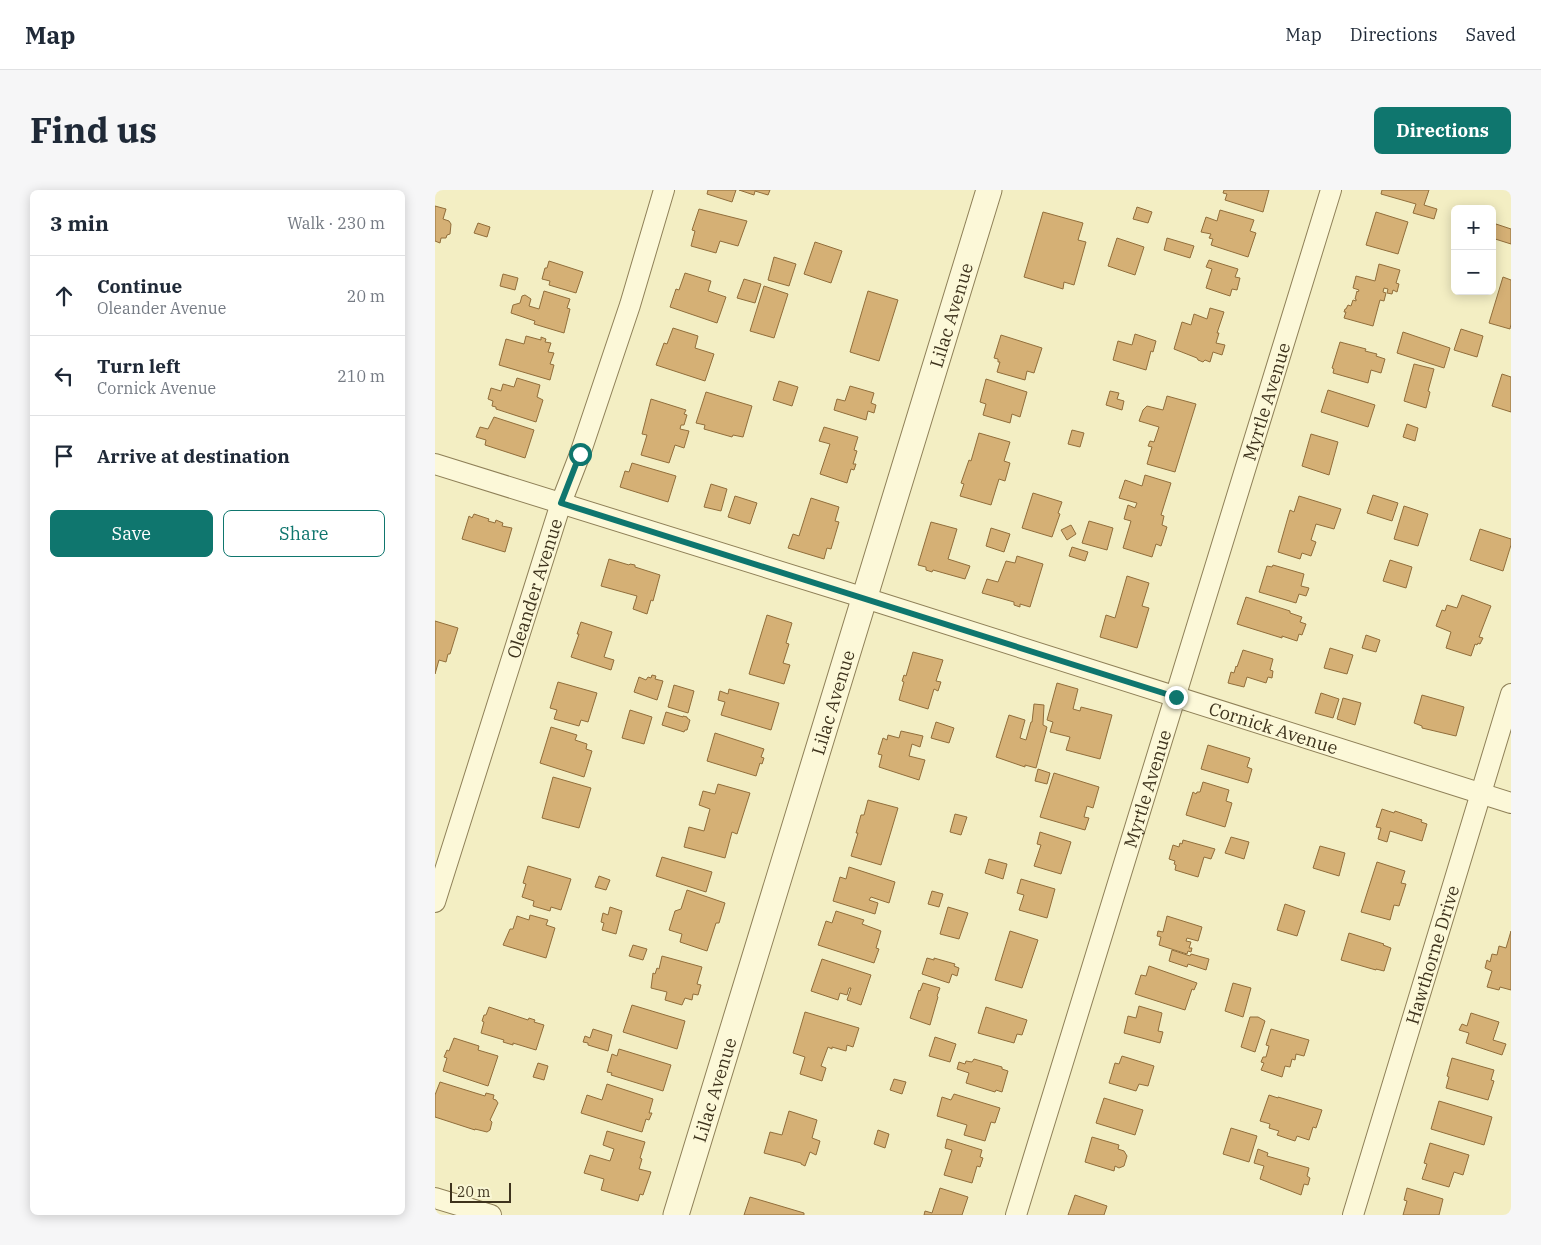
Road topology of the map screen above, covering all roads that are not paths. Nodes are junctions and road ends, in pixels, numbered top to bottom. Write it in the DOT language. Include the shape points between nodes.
graph roads {
  1 [pos="664,190"];
  2 [pos="989,190"];
  3 [pos="1331,190"];
  4 [pos="435,464"];
  5 [pos="561,503"];
  6 [pos="865,598"];
  7 [pos="1511,694"];
  8 [pos="1176,697"];
  9 [pos="1480,794"];
  10 [pos="1511,803"];
  11 [pos="435,902"];
  12 [pos="435,1198"];
  13 [pos="491,1215"];
  14 [pos="676,1215"];
  15 [pos="1016,1215"];
  16 [pos="1353,1215"];
  1 -- 5 [label="street, Oleander Avenue" via="630,305"];
  2 -- 6 [label="street, Lilac Avenue"];
  3 -- 8 [label="street, Myrtle Avenue"];
  4 -- 5 [label="street, Cornick Avenue"];
  5 -- 6 [label="street, Cornick Avenue"];
  5 -- 11 [label="street, Oleander Avenue"];
  6 -- 8 [label="street, Cornick Avenue"];
  6 -- 14 [label="street, Lilac Avenue"];
  7 -- 9 [label="street, Hawthorne Drive"];
  8 -- 9 [label="street, Cornick Avenue"];
  8 -- 15 [label="street, Myrtle Avenue"];
  9 -- 10 [label="street, Cornick Avenue"];
  9 -- 16 [label="street, Hawthorne Drive"];
  12 -- 13 [label="street"];
}
